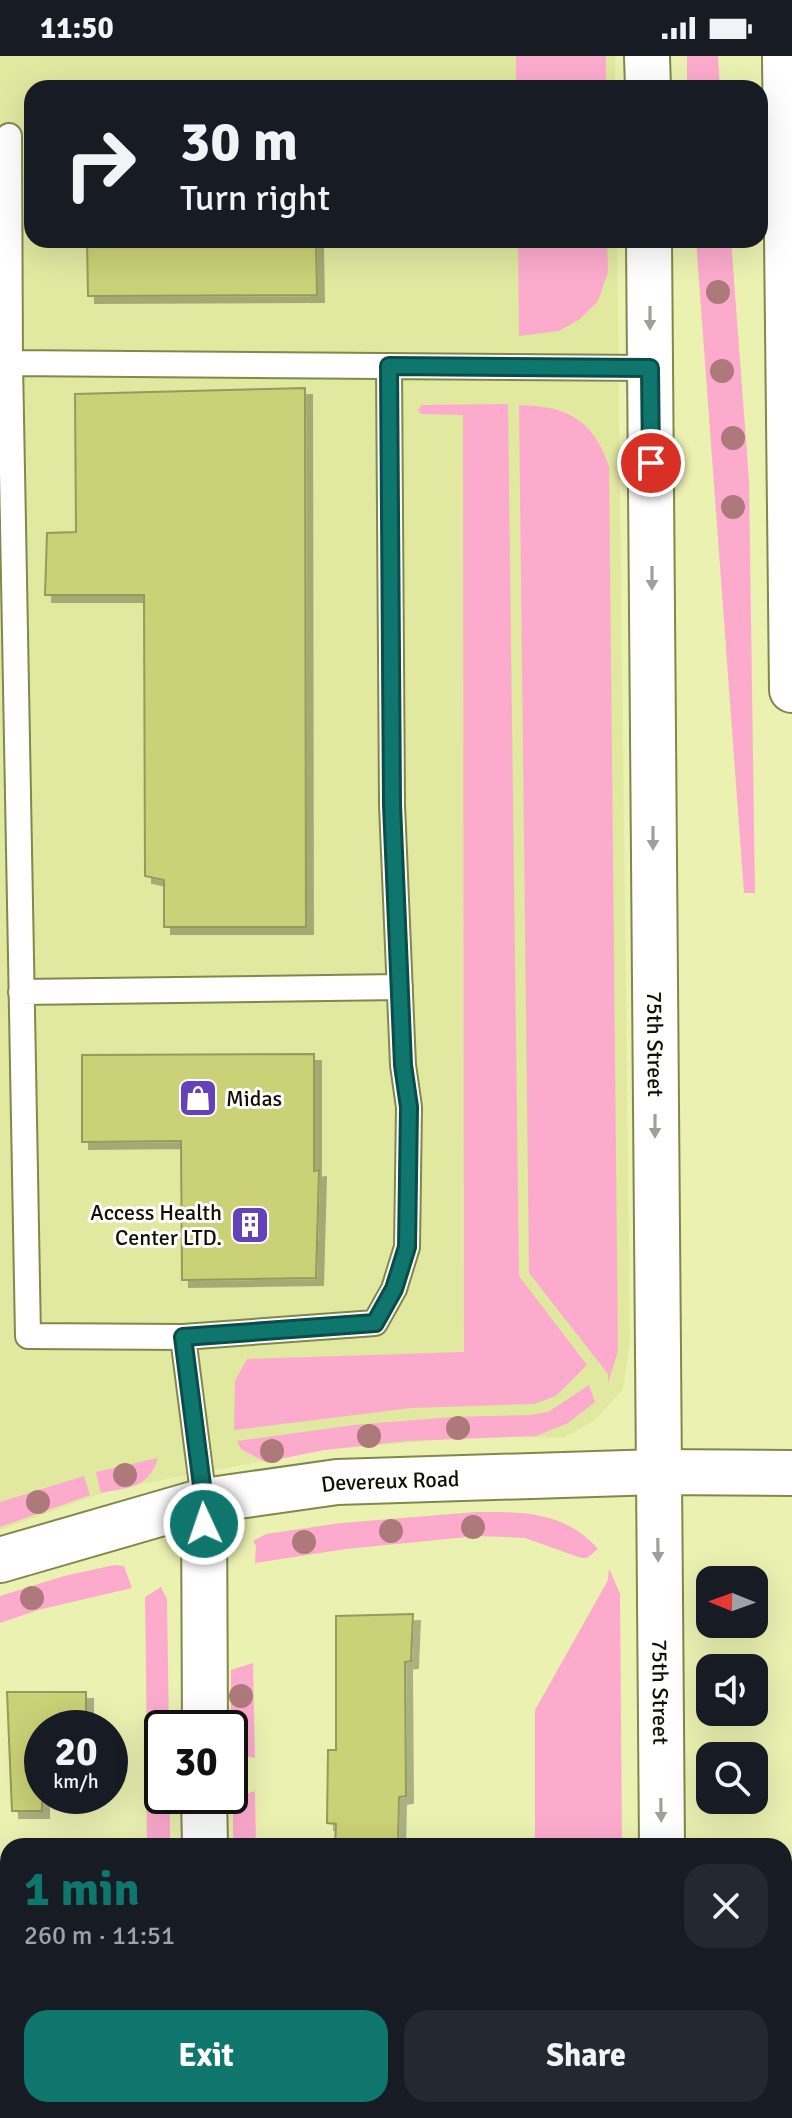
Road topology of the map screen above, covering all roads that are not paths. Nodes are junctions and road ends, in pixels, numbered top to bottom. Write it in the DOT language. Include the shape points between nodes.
graph roads {
  1 [pos="647,56"];
  2 [pos="785,56"];
  3 [pos="648,80"];
  4 [pos="9,136"];
  5 [pos="649,248"];
  6 [pos="10,363"];
  7 [pos="389,366"];
  8 [pos="650,368"];
  9 [pos="792,690"];
  10 [pos="400,987"];
  11 [pos="21,992"];
  12 [pos="183,1337"];
  13 [pos="658,1472"];
  14 [pos="792,1473"];
  15 [pos="204,1501"];
  16 [pos="0,1560"];
  17 [pos="205,1710"];
  18 [pos="204,1814"];
  19 [pos="205,1838"];
  20 [pos="662,1838"];
  1 -- 3 [label="main road"];
  2 -- 9 [label="main road"];
  4 -- 6 [label="lane"];
  5 -- 8 [label="main road, 75th Street, one-way"];
  6 -- 7 [label="lane"];
  6 -- 11 [label="lane"];
  7 -- 8 [label="lane"];
  7 -- 10 [label="lane" via="392,805"];
  8 -- 13 [label="main road, 75th Street, one-way"];
  10 -- 11 [label="lane"];
  10 -- 12 [label="lane" via="409,1107 407,1247 394,1289 375,1323"];
  11 -- 12 [label="lane" via="28,1336"];
  12 -- 15 [label="lane"];
  13 -- 14 [label="main road, Devereux Road"];
  13 -- 15 [label="main road, Devereux Road" via="337,1482"];
  13 -- 20 [label="main road, 75th Street, one-way"];
  15 -- 16 [label="main road, Devereux Road"];
  15 -- 17 [label="main road"];
  18 -- 19 [label="main road"];
}
